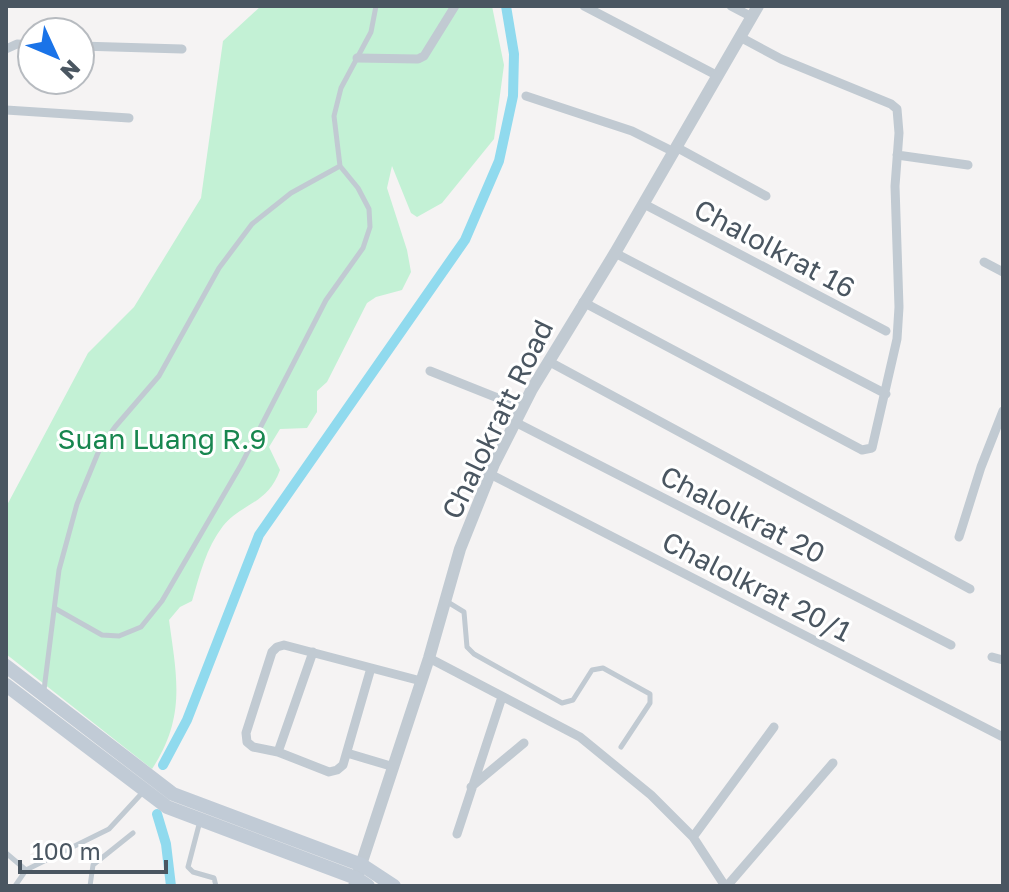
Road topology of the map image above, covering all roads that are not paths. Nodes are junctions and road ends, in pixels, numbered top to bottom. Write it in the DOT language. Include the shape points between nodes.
graph roads {
  1 [pos="376,6"];
  2 [pos="455,6"];
  3 [pos="584,6"];
  4 [pos="731,6"];
  5 [pos="755,12"];
  6 [pos="740,37"];
  7 [pos="96,46"];
  8 [pos="182,49"];
  9 [pos="357,58"];
  10 [pos="718,76"];
  11 [pos="526,96"];
  12 [pos="6,110"];
  13 [pos="129,118"];
  14 [pos="675,149"];
  15 [pos="897,155"];
  16 [pos="968,165"];
  17 [pos="340,166"];
  18 [pos="766,196"];
  19 [pos="644,204"];
  20 [pos="615,253"];
  21 [pos="984,262"];
  22 [pos="1003,272"];
  23 [pos="583,302"];
  24 [pos="886,331"];
  25 [pos="548,361"];
  26 [pos="430,371"];
  27 [pos="886,394"];
  28 [pos="523,408"];
  29 [pos="1003,411"];
  30 [pos="515,422"];
  31 [pos="490,474"];
  32 [pos="959,537"];
  33 [pos="970,589"];
  34 [pos="445,601"];
  35 [pos="56,609"];
  36 [pos="951,645"];
  37 [pos="313,652"];
  38 [pos="992,657"];
  39 [pos="429,658"];
  40 [pos="1003,660"];
  41 [pos="6,666"];
  42 [pos="371,668"];
  43 [pos="421,681"];
  44 [pos="6,685"];
  45 [pos="43,695"];
  46 [pos="502,697"];
  47 [pos="774,727"];
  48 [pos="1003,737"];
  49 [pos="524,743"];
  50 [pos="621,747"];
  51 [pos="278,752"];
  52 [pos="347,753"];
  53 [pos="833,763"];
  54 [pos="394,767"];
  55 [pos="471,787"];
  56 [pos="143,791"];
  57 [pos="201,820"];
  58 [pos="133,833"];
  59 [pos="457,834"];
  60 [pos="693,837"];
  61 [pos="6,853"];
  62 [pos="26,870"];
  63 [pos="360,879"];
  64 [pos="15,886"];
  65 [pos="90,886"];
  66 [pos="216,886"];
  67 [pos="394,886"];
  68 [pos="726,886"];
  1 -- 9 [label="lane" via="371,32"];
  2 -- 9 [label="street" via="424,56"];
  3 -- 10 [label="street"];
  4 -- 5 [label="street"];
  5 -- 6 [label="street, Chalokratt Road"];
  6 -- 10 [label="street, Chalokratt Road"];
  6 -- 15 [label="street" via="891,104 899,117"];
  7 -- 8 [label="street"];
  9 -- 17 [label="lane" via="334,116"];
  10 -- 14 [label="street, Chalokratt Road"];
  11 -- 14 [label="street"];
  12 -- 13 [label="street"];
  14 -- 18 [label="street"];
  14 -- 19 [label="street, Chalokratt Road"];
  15 -- 16 [label="street"];
  15 -- 27 [label="street" via="899,307"];
  17 -- 35 [label="lane" via="291,193 252,224 219,268 159,376 100,448 77,504 59,570"];
  17 -- 35 [label="lane" via="369,209 363,248 326,300 257,437 162,601 141,627 119,636 102,635"];
  19 -- 20 [label="street, Chalokratt Road"];
  19 -- 24 [label="street, Chalolkrat 16"];
  20 -- 23 [label="street, Chalokratt Road"];
  20 -- 27 [label="street"];
  21 -- 22 [label="street"];
  23 -- 25 [label="street, Chalokratt Road"];
  23 -- 27 [label="street" via="862,450 875,443"];
  25 -- 28 [label="street, Chalokratt Road"];
  25 -- 33 [label="street"];
  26 -- 28 [label="street"];
  28 -- 30 [label="street, Chalokratt Road"];
  29 -- 32 [label="street"];
  30 -- 31 [label="street, Chalokratt Road"];
  30 -- 36 [label="street, Chalolkrat 20"];
  31 -- 34 [label="street, Chalokratt Road"];
  31 -- 48 [label="street, Chalolkrat 20/1"];
  34 -- 39 [label="street, Chalokratt Road"];
  34 -- 50 [label="lane" via="464,612 467,647 474,654 562,703 573,700 597,667 650,694 650,703"];
  35 -- 45 [label="lane"];
  37 -- 42 [label="street"];
  37 -- 51 [label="street"];
  37 -- 51 [label="street" via="284,645 272,652 246,738 253,747"];
  38 -- 40 [label="street"];
  39 -- 43 [label="street, Chalokratt Road"];
  39 -- 46 [label="street"];
  41 -- 45 [label="main road"];
  42 -- 43 [label="street"];
  42 -- 52 [label="street"];
  43 -- 54 [label="street, Chalokratt Road"];
  44 -- 56 [label="main road"];
  45 -- 63 [label="main road" via="173,794"];
  46 -- 55 [label="street"];
  46 -- 60 [label="street" via="580,737"];
  47 -- 60 [label="street"];
  49 -- 55 [label="street"];
  51 -- 52 [label="street" via="329,772 343,765"];
  52 -- 54 [label="street"];
  53 -- 68 [label="street"];
  54 -- 63 [label="street, Chalokratt Road"];
  55 -- 59 [label="street"];
  56 -- 57 [label="main road"];
  56 -- 62 [label="lane" via="109,829"];
  57 -- 63 [label="main road"];
  57 -- 66 [label="lane" via="188,867 214,878"];
  58 -- 65 [label="lane" via="93,865"];
  60 -- 68 [label="street"];
  61 -- 62 [label="lane"];
  62 -- 64 [label="lane"];
  63 -- 67 [label="main road"];
}
